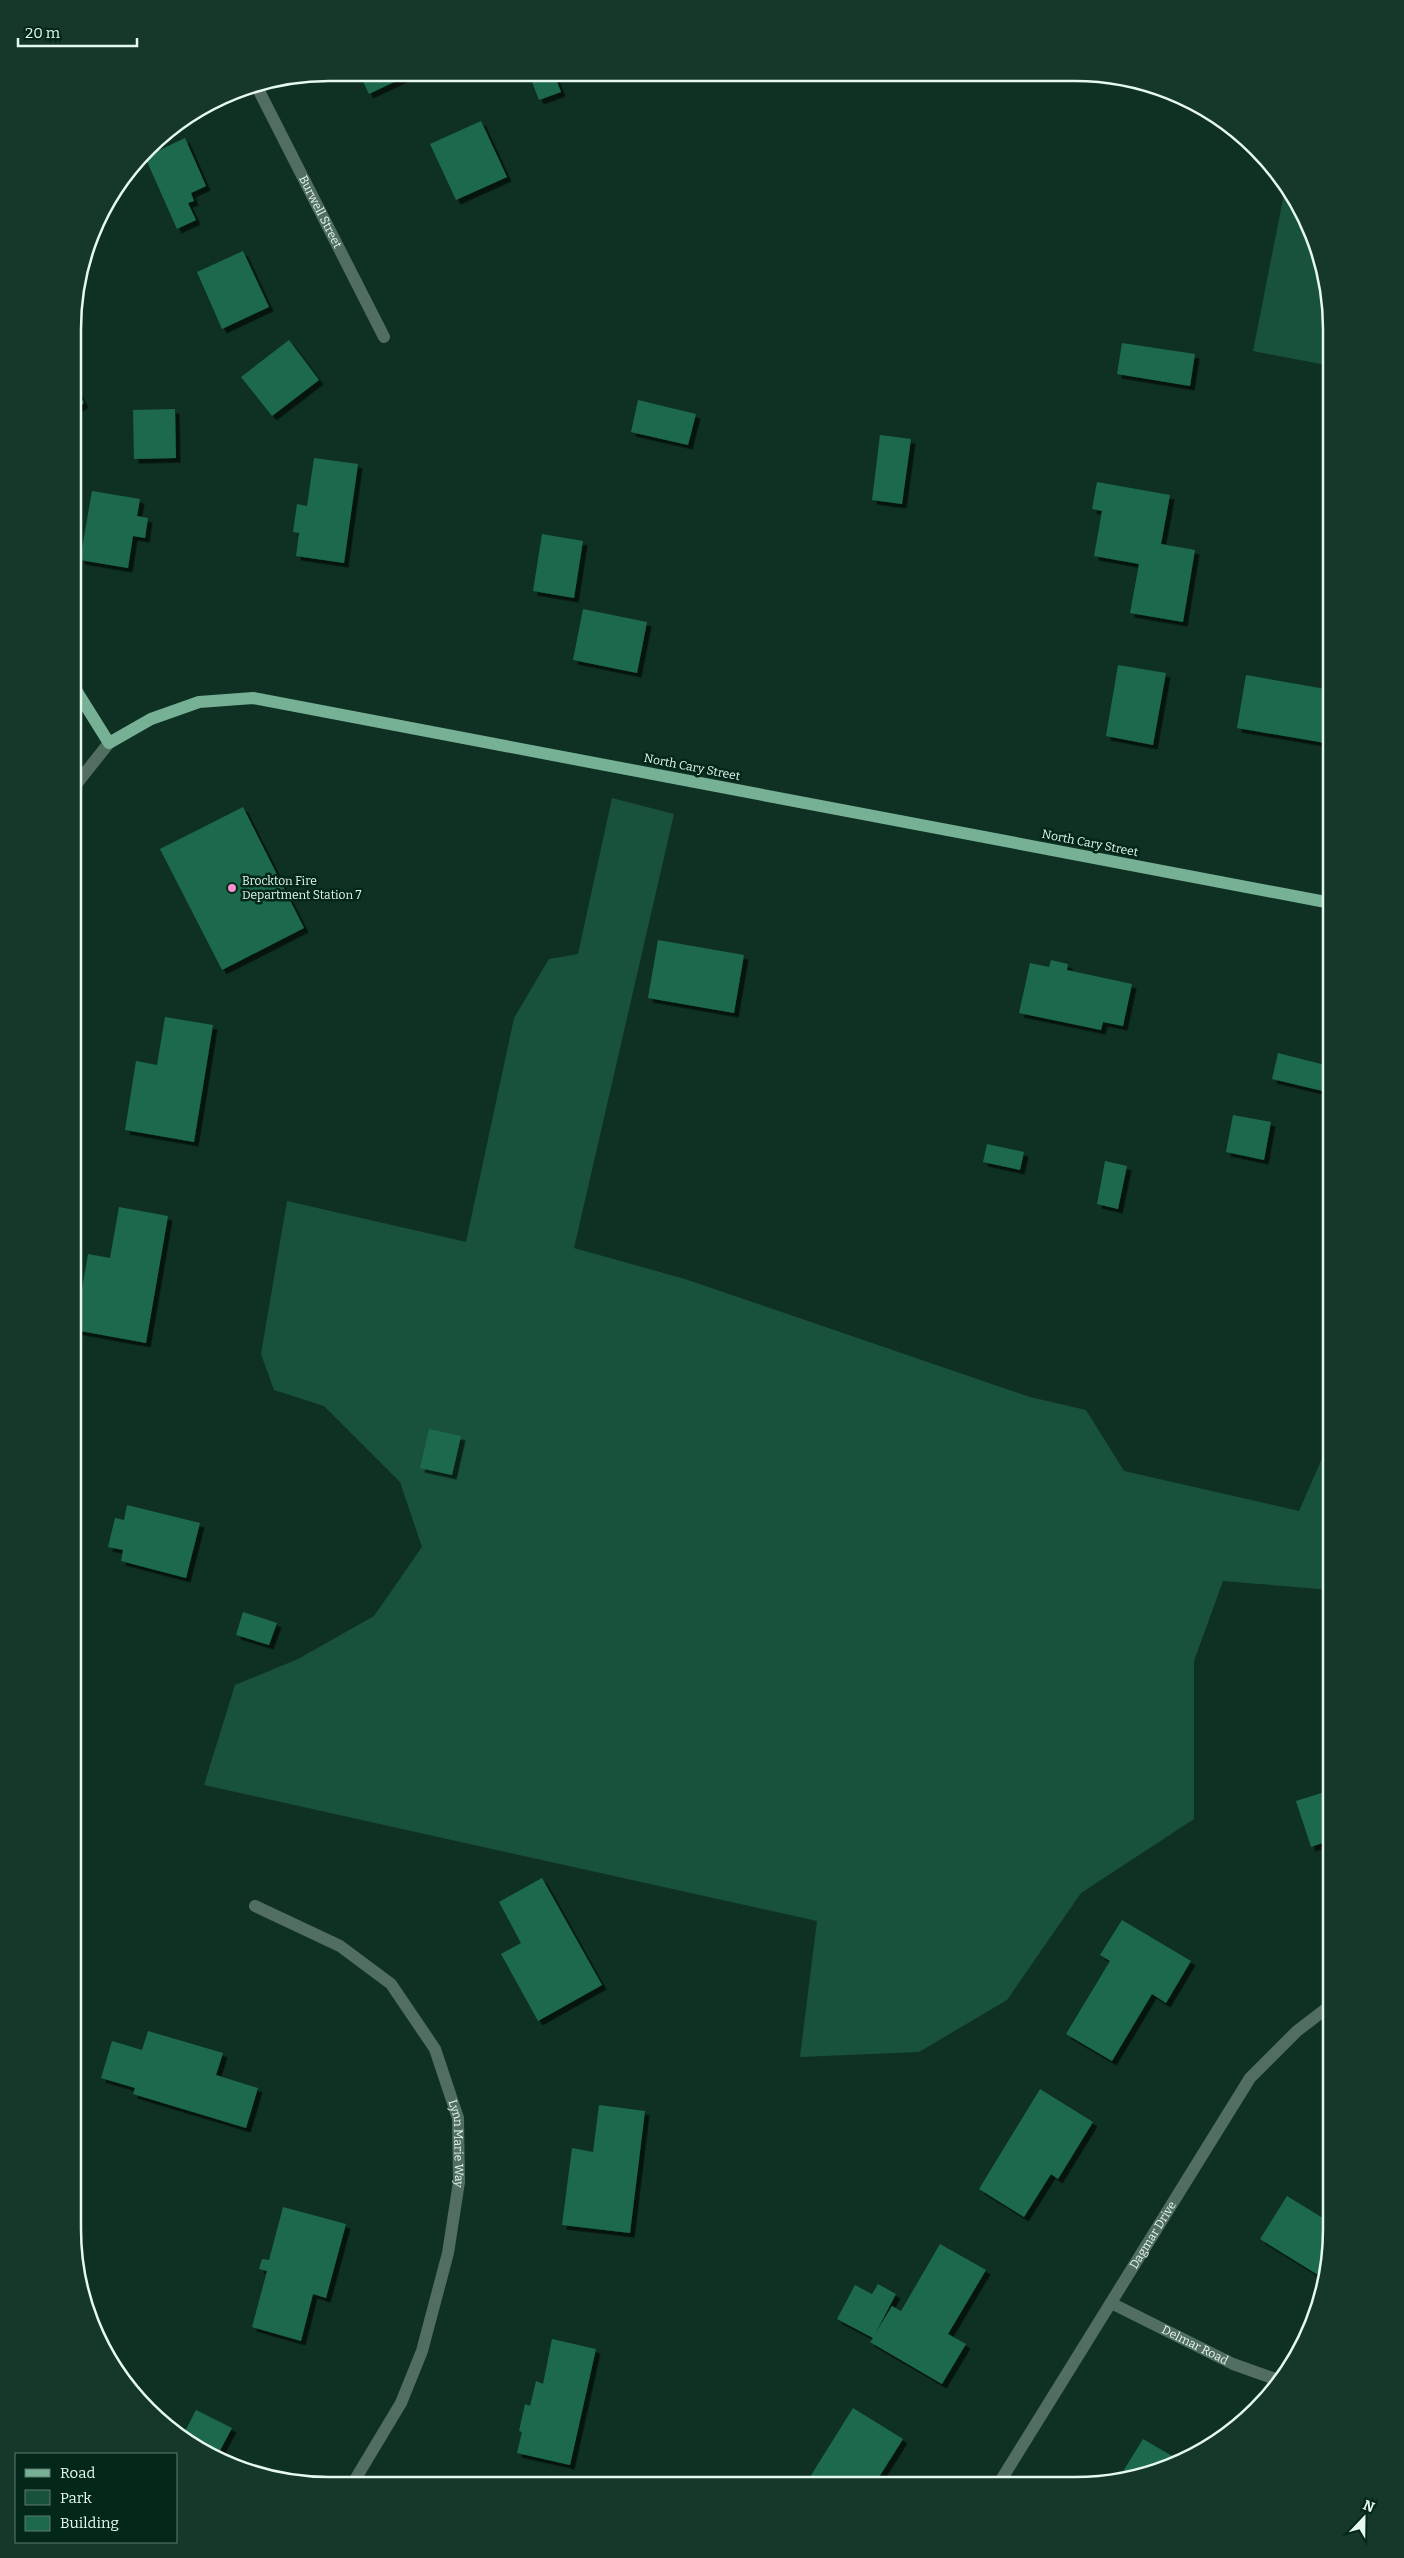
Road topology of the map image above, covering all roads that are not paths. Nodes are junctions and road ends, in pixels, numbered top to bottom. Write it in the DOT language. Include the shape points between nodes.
graph roads {
  1 [pos="259,92"];
  2 [pos="384,337"];
  3 [pos="81,698"];
  4 [pos="109,743"];
  5 [pos="81,778"];
  6 [pos="1323,901"];
  7 [pos="255,1906"];
  8 [pos="1323,2010"];
  9 [pos="1110,2303"];
  10 [pos="1273,2377"];
  11 [pos="356,2477"];
  12 [pos="1003,2477"];
  1 -- 2 [label="street, Burwell Street"];
  3 -- 4 [label="main road"];
  4 -- 5 [label="street, North Cary Street"];
  4 -- 6 [label="main road, North Cary Street" via="151,718 199,702 253,698"];
  7 -- 11 [label="street, Lynn Marie Way" via="340,1946 391,1984 436,2049 458,2118 459,2182 448,2253 422,2351 401,2403"];
  8 -- 9 [label="street, Dagmar Drive" via="1297,2031 1250,2078"];
  9 -- 10 [label="street, Delmar Road" via="1233,2364"];
  9 -- 12 [label="street, Dagmar Drive"];
}
